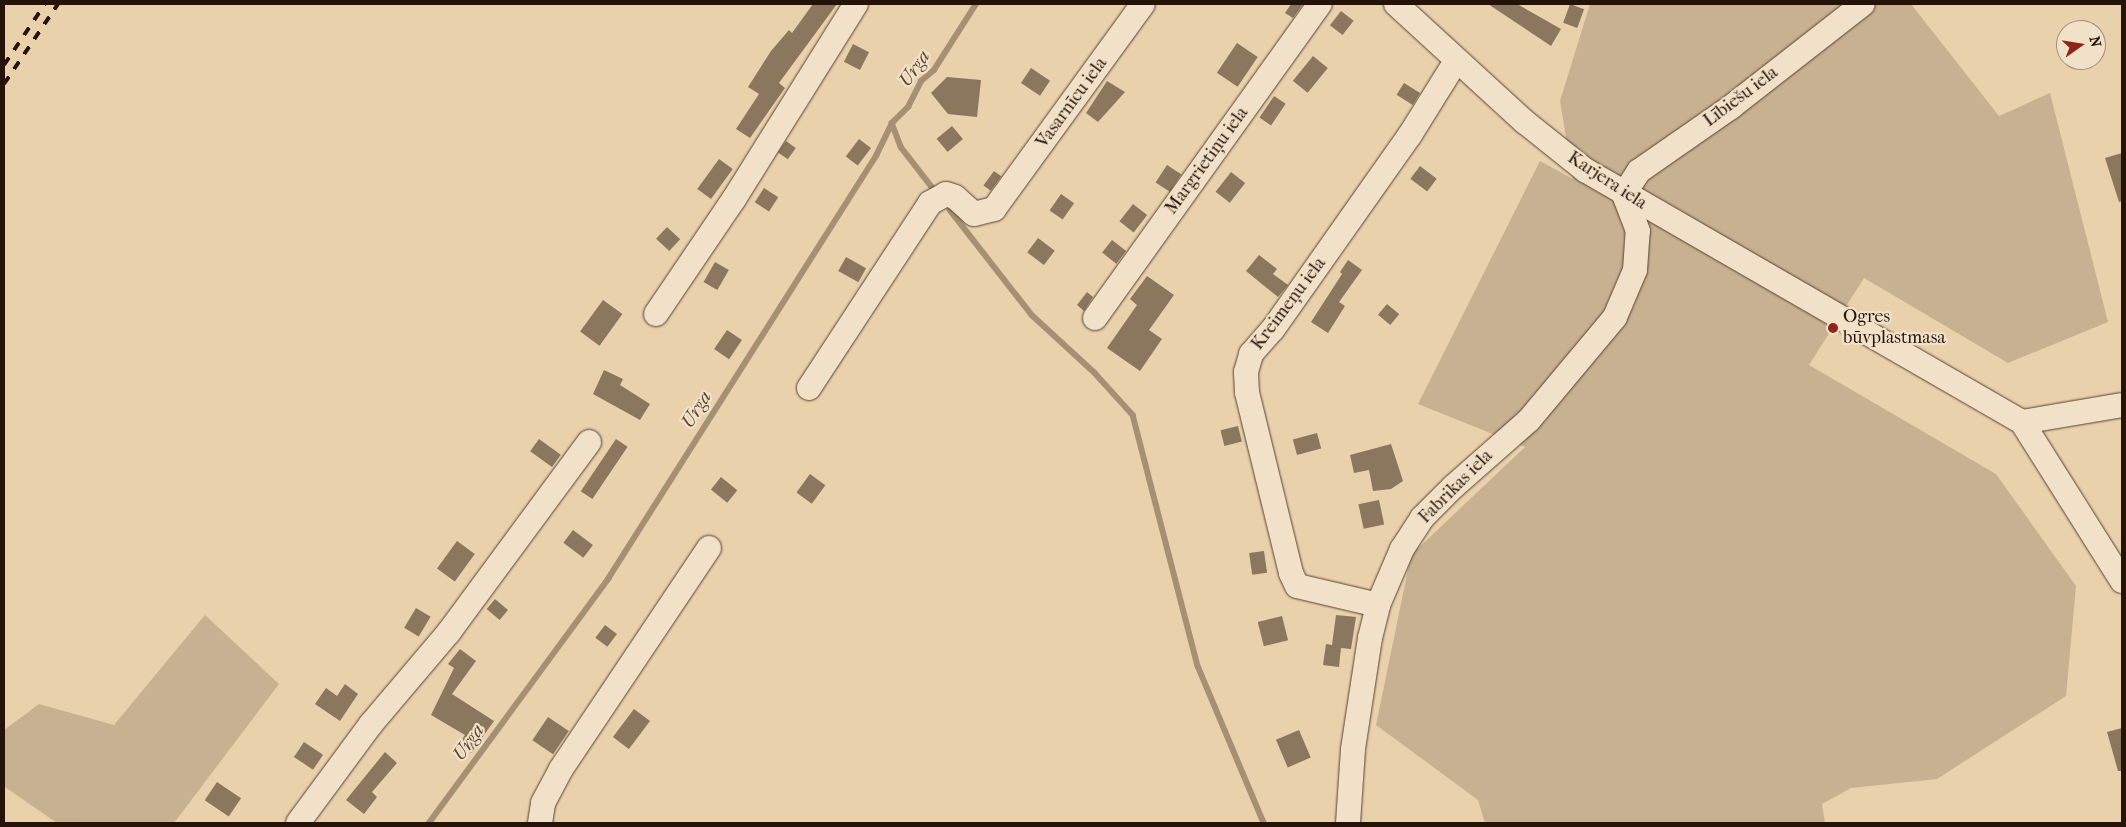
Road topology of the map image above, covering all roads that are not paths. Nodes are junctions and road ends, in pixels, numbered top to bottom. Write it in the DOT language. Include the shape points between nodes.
graph roads {
  1 [pos="856,4"];
  2 [pos="1144,4"];
  3 [pos="1320,4"];
  4 [pos="1396,4"];
  5 [pos="1863,4"];
  6 [pos="1456,61"];
  7 [pos="1624,194"];
  8 [pos="656,314"];
  9 [pos="1095,318"];
  10 [pos="809,388"];
  11 [pos="2122,405"];
  12 [pos="2022,422"];
  13 [pos="589,442"];
  14 [pos="709,548"];
  15 [pos="2122,581"];
  16 [pos="1378,604"];
  17 [pos="298,823"];
  18 [pos="540,823"];
  19 [pos="1348,823"];
  1 -- 8 [label="street" via="734,198"];
  2 -- 10 [label="street, Vasarnīcu iela" via="994,209 974,214 955,197 946,194 930,203"];
  3 -- 9 [label="street, Margrietiņu iela"];
  4 -- 6 [label="street, Karjera iela"];
  5 -- 7 [label="street, Lībiešu iela" via="1731,107 1639,171"];
  6 -- 7 [label="street, Karjera iela" via="1558,149"];
  6 -- 16 [label="street, Kreimeņu iela" via="1410,135 1273,329 1251,354 1246,372 1247,392 1291,573 1297,586"];
  7 -- 12 [label="street, Karjera iela"];
  7 -- 16 [label="street, Fabrikas iela" via="1638,231 1635,270 1615,317 1529,420 1492,450 1422,518 1402,549"];
  11 -- 12 [label="street"];
  12 -- 15 [label="street"];
  13 -- 17 [label="street" via="449,632 370,724"];
  14 -- 18 [label="street" via="561,768 543,803"];
  16 -- 19 [label="street, Fabrikas iela" via="1359,698"];
}
